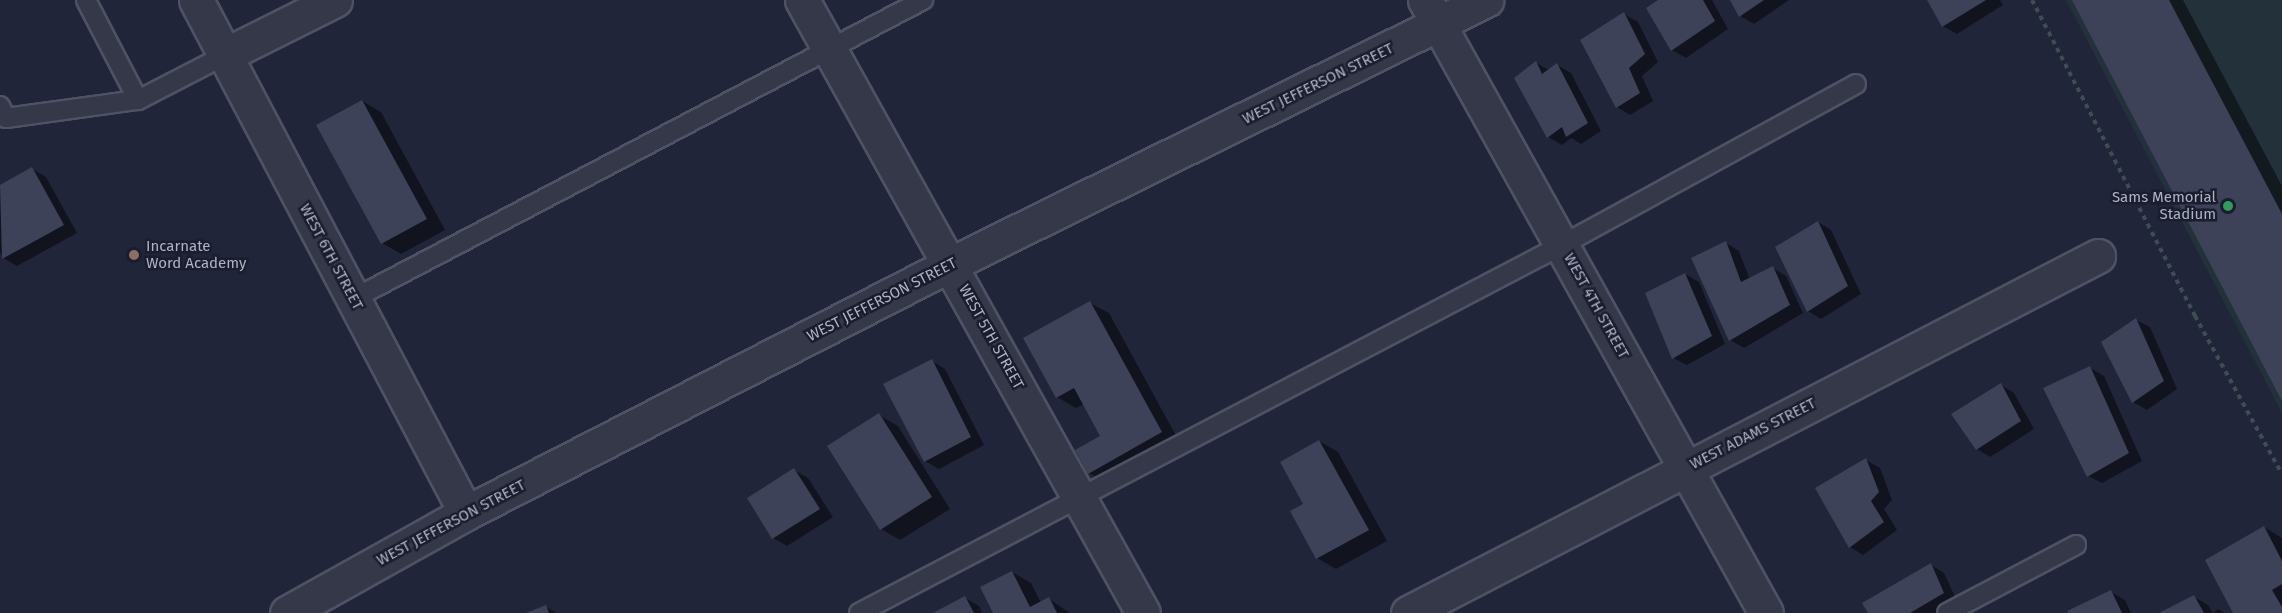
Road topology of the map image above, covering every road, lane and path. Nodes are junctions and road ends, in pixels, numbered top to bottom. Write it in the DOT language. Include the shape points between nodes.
graph roads {
  1 [pos="86,0"];
  2 [pos="196,0"];
  3 [pos="335,0"];
  4 [pos="802,0"];
  5 [pos="922,0"];
  6 [pos="1486,0"];
  7 [pos="2032,0"];
  8 [pos="1432,13"];
  9 [pos="830,50"];
  10 [pos="225,56"];
  11 [pos="1856,84"];
  12 [pos="138,100"];
  13 [pos="0,106"];
  14 [pos="1562,245"];
  15 [pos="2098,256"];
  16 [pos="951,264"];
  17 [pos="353,299"];
  18 [pos="1686,468"];
  19 [pos="2282,474"];
  20 [pos="1080,497"];
  21 [pos="466,513"];
  22 [pos="2076,545"];
  23 [pos="305,609"];
  24 [pos="859,613"];
  25 [pos="1143,613"];
  26 [pos="1408,613"];
  27 [pos="1766,613"];
  28 [pos="1947,613"];
  1 -- 12 [label="lane"];
  2 -- 10 [label="street, WEST 6TH STREET"];
  3 -- 10 [label="street"];
  4 -- 9 [label="street, WEST 5TH STREET"];
  5 -- 9 [label="lane"];
  6 -- 8 [label="street, WEST JEFFERSON STREET"];
  7 -- 19 [label="path" via="2195,316"];
  8 -- 14 [label="street, WEST 4TH STREET"];
  8 -- 16 [label="street, WEST JEFFERSON STREET"];
  9 -- 16 [label="street, WEST 5TH STREET"];
  9 -- 17 [label="lane"];
  10 -- 12 [label="lane"];
  10 -- 17 [label="street, WEST 6TH STREET"];
  11 -- 14 [label="lane"];
  12 -- 13 [label="lane" via="6,118"];
  14 -- 18 [label="street, WEST 4TH STREET"];
  14 -- 20 [label="lane"];
  15 -- 18 [label="street, WEST ADAMS STREET"];
  16 -- 20 [label="street, WEST 5TH STREET"];
  16 -- 21 [label="street, WEST JEFFERSON STREET"];
  17 -- 21 [label="street, WEST 6TH STREET"];
  18 -- 26 [label="street, WEST ADAMS STREET"];
  18 -- 27 [label="street, WEST 4TH STREET"];
  20 -- 24 [label="lane"];
  20 -- 25 [label="street, WEST 5TH STREET"];
  21 -- 23 [label="street, WEST JEFFERSON STREET"];
  22 -- 28 [label="lane"];
}
